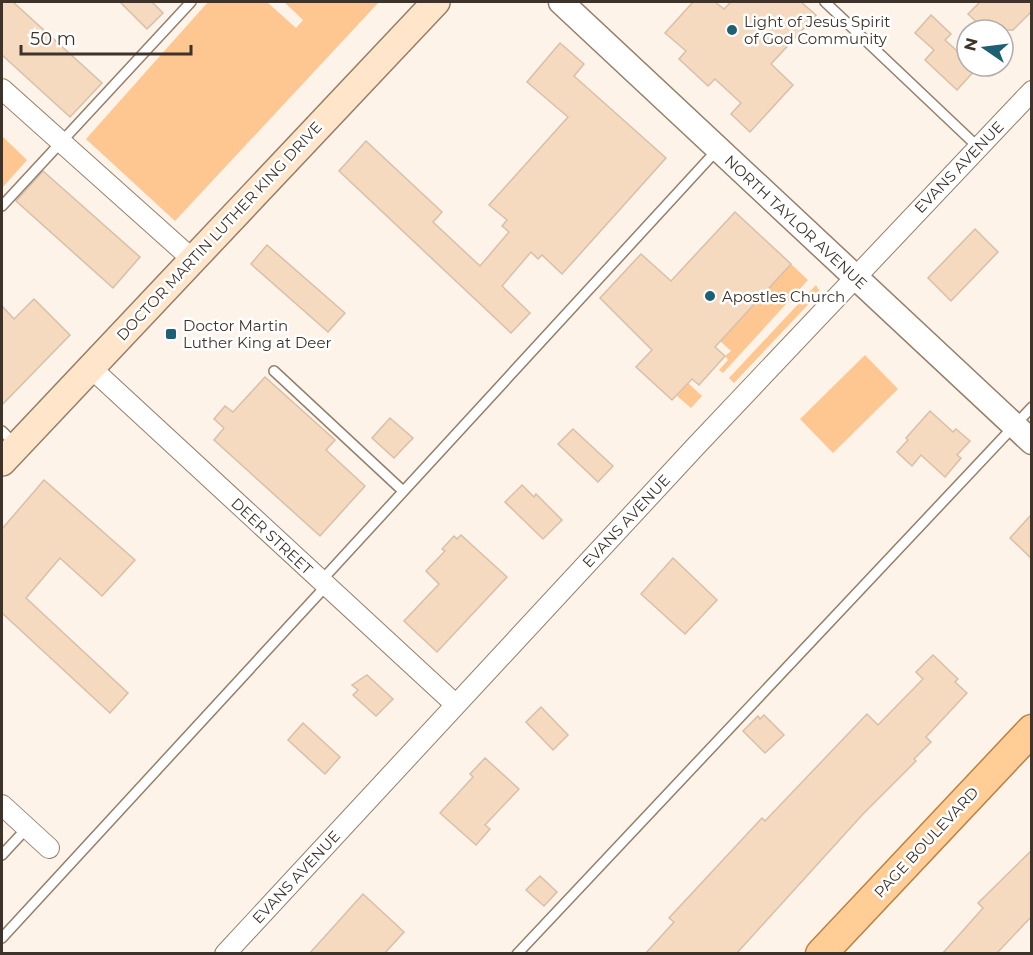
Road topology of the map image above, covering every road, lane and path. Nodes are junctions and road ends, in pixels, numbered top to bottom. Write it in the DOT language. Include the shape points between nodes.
graph roads {
  1 [pos="191,2"];
  2 [pos="436,2"];
  3 [pos="561,2"];
  4 [pos="826,2"];
  5 [pos="2,89"];
  6 [pos="1032,91"];
  7 [pos="62,143"];
  8 [pos="978,147"];
  9 [pos="718,149"];
  10 [pos="2,206"];
  11 [pos="192,259"];
  12 [pos="855,276"];
  13 [pos="90,368"];
  14 [pos="274,371"];
  15 [pos="1032,407"];
  16 [pos="1014,425"];
  17 [pos="1032,442"];
  18 [pos="7,446"];
  19 [pos="403,491"];
  20 [pos="323,584"];
  21 [pos="454,704"];
  22 [pos="1032,730"];
  23 [pos="2,805"];
  24 [pos="27,828"];
  25 [pos="49,848"];
  26 [pos="2,855"];
  27 [pos="2,938"];
  28 [pos="225,954"];
  29 [pos="517,954"];
  30 [pos="821,954"];
  1 -- 7 [label="lane"];
  2 -- 11 [label="main road, DOCTOR MARTIN LUTHER KING DRIVE"];
  3 -- 9 [label="street, NORTH TAYLOR AVENUE"];
  4 -- 8 [label="lane"];
  5 -- 7 [label="street"];
  6 -- 8 [label="street, EVANS AVENUE"];
  7 -- 10 [label="lane"];
  7 -- 11 [label="street"];
  8 -- 12 [label="street, EVANS AVENUE"];
  9 -- 12 [label="street, NORTH TAYLOR AVENUE"];
  9 -- 19 [label="lane"];
  11 -- 13 [label="main road, DOCTOR MARTIN LUTHER KING DRIVE"];
  12 -- 16 [label="street, NORTH TAYLOR AVENUE"];
  12 -- 21 [label="street, EVANS AVENUE"];
  13 -- 18 [label="main road, DOCTOR MARTIN LUTHER KING DRIVE"];
  13 -- 20 [label="street, DEER STREET"];
  14 -- 19 [label="lane"];
  15 -- 16 [label="lane"];
  16 -- 17 [label="street, NORTH TAYLOR AVENUE"];
  16 -- 29 [label="lane"];
  19 -- 20 [label="lane"];
  20 -- 21 [label="street, DEER STREET"];
  20 -- 27 [label="lane"];
  21 -- 28 [label="street, EVANS AVENUE"];
  22 -- 30 [label="main road, PAGE BOULEVARD"];
  23 -- 24 [label="street"];
  24 -- 25 [label="street"];
  24 -- 26 [label="lane"];
}
